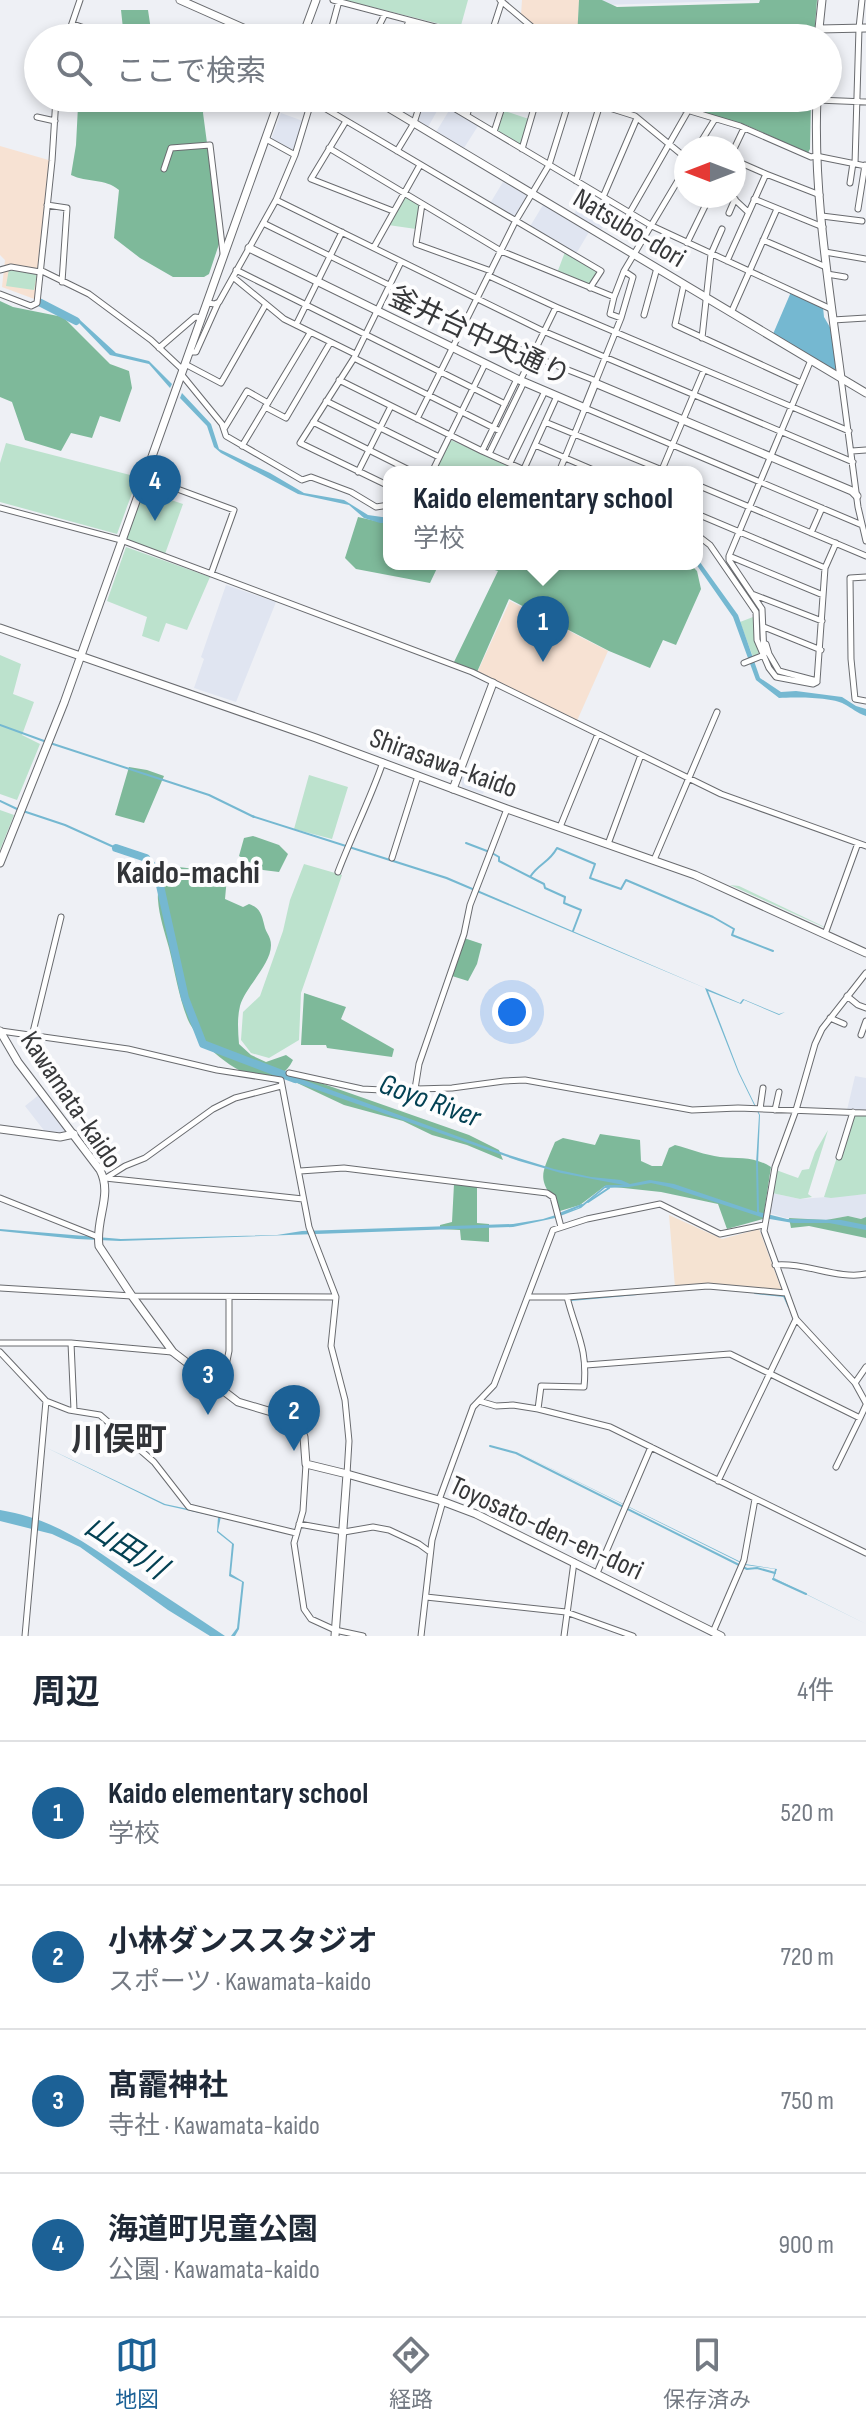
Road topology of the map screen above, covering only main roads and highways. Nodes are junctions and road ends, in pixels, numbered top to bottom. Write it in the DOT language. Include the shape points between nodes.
graph roads {
  1 [pos="180,0"];
  2 [pos="316,0"];
  3 [pos="822,0"];
  4 [pos="234,24"];
  5 [pos="307,24"];
  6 [pos="820,24"];
  7 [pos="862,28"];
  8 [pos="842,31"];
  9 [pos="275,112"];
  10 [pos="396,112"];
  11 [pos="816,112"];
  12 [pos="249,248"];
  13 [pos="841,378"];
  14 [pos="866,393"];
  15 [pos="857,496"];
  16 [pos="0,628"];
  17 [pos="81,654"];
  18 [pos="493,683"];
  19 [pos="453,789"];
  20 [pos="0,863"];
  21 [pos="866,953"];
  22 [pos="0,1031"];
  23 [pos="0,1129"];
  24 [pos="74,1134"];
  25 [pos="347,1474"];
  26 [pos="335,1633"];
  27 [pos="721,1636"];
  1 -- 4 [label="main road"];
  2 -- 5 [label="main road"];
  3 -- 6 [label="main road"];
  7 -- 8 [label="main road"];
  9 -- 17 [label="main road"];
  10 -- 13 [label="main road, Natsubo-dori"];
  11 -- 13 [label="main road" via="826,270"];
  12 -- 15 [label="main road, 釜井台中央通り" via="585,408 595,382"];
  13 -- 14 [label="main road, Natsubo-dori"];
  16 -- 17 [label="main road, Shirasawa-kaido"];
  17 -- 19 [label="main road, Shirasawa-kaido"];
  17 -- 20 [label="main road"];
  18 -- 19 [label="main road"];
  19 -- 21 [label="main road, Shirasawa-kaido" via="715,884"];
  22 -- 24 [label="main road, Kawamata-kaido"];
  23 -- 24 [label="main road"];
  24 -- 25 [label="main road, Kawamata-kaido" via="105,1178 98,1237 103,1255 173,1352 245,1405 293,1419 302,1430 306,1464"];
  25 -- 26 [label="main road"];
  25 -- 27 [label="main road, Toyosato-den-en-dori" via="441,1501 512,1530"];
}
